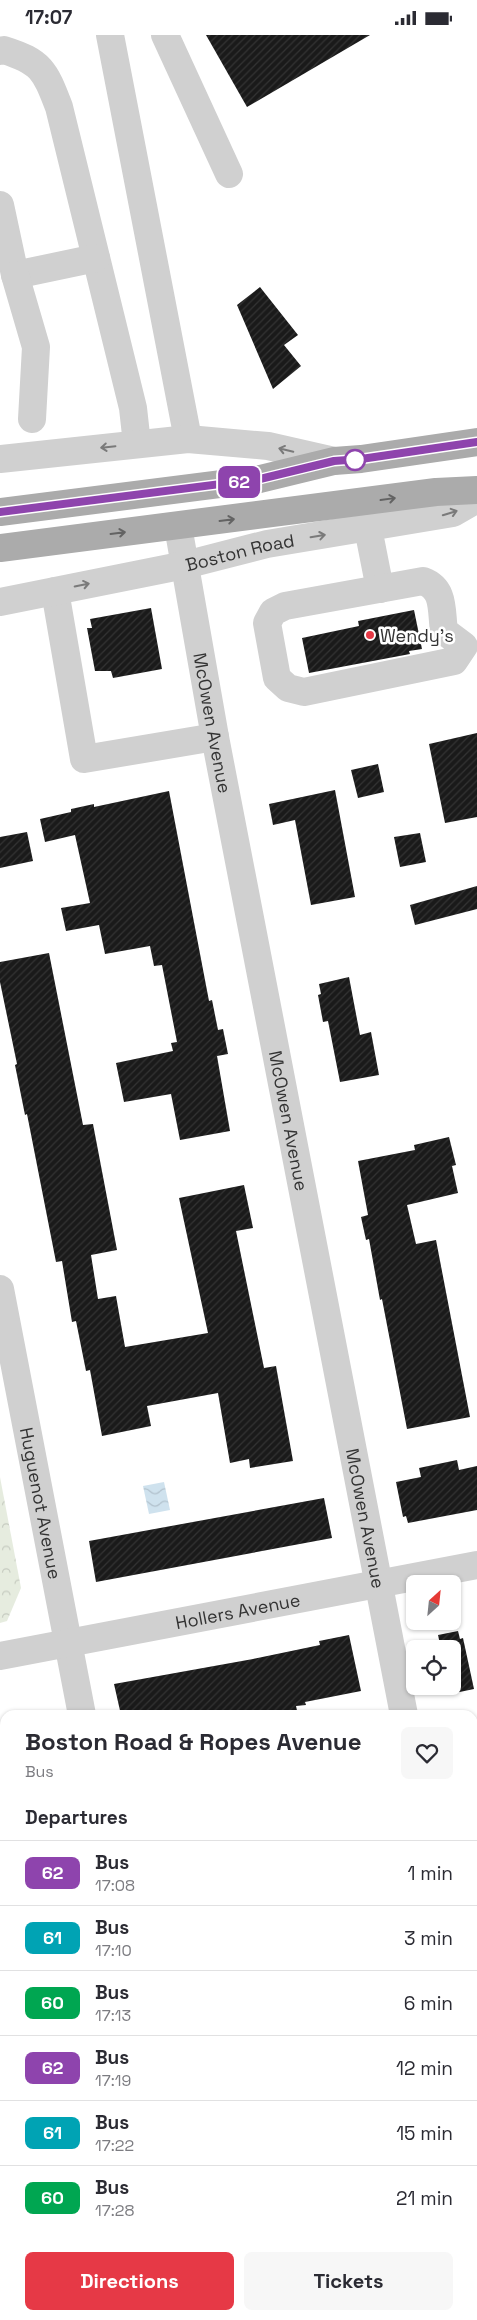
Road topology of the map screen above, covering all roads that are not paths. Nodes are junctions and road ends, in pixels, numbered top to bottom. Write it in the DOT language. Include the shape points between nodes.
graph roads {
  1 [pos="110,35"];
  2 [pos="165,35"];
  3 [pos="0,51"];
  4 [pos="228,174"];
  5 [pos="0,205"];
  6 [pos="96,258"];
  7 [pos="15,275"];
  8 [pos="32,419"];
  9 [pos="188,439"];
  10 [pos="477,442"];
  11 [pos="137,444"];
  12 [pos="0,459"];
  13 [pos="334,461"];
  14 [pos="477,490"];
  15 [pos="477,499"];
  16 [pos="0,512"];
  17 [pos="178,526"];
  18 [pos="368,528"];
  19 [pos="0,548"];
  20 [pos="185,565"];
  21 [pos="380,589"];
  22 [pos="55,591"];
  23 [pos="0,602"];
  24 [pos="471,645"];
  25 [pos="215,737"];
  26 [pos="0,1289"];
  27 [pos="477,1565"];
  28 [pos="378,1584"];
  29 [pos="68,1643"];
  30 [pos="0,1657"];
  31 [pos="81,1710"];
  32 [pos="403,1710"];
  1 -- 9 [label="street"];
  2 -- 4 [label="street"];
  3 -- 6 [label="street" via="26,57 46,74 59,107"];
  5 -- 7 [label="street"];
  6 -- 7 [label="street"];
  6 -- 11 [label="street" via="132,408"];
  7 -- 8 [label="street" via="36,347"];
  9 -- 11 [label="street"];
  13 -- 9 [label="street, one-way" via="268,445"];
  10 -- 13 [label="main road"];
  11 -- 12 [label="street, one-way"];
  13 -- 16 [label="main road" via="260,479"];
  17 -- 14 [label="main road, Boston Road, one-way" via="436,492"];
  18 -- 15 [label="street, Boston Road, one-way" via="453,513"];
  19 -- 17 [label="main road, Boston Road, one-way"];
  17 -- 20 [label="street, McOwen Avenue"];
  20 -- 18 [label="street, Boston Road, one-way" via="267,544"];
  18 -- 21 [label="street"];
  22 -- 20 [label="street, Boston Road, one-way"];
  20 -- 25 [label="street, McOwen Avenue"];
  21 -- 24 [label="street" via="423,581 433,585 439,593 444,631"];
  21 -- 24 [label="street" via="285,606 273,612 267,623 277,678 288,688 304,693 454,661"];
  22 -- 23 [label="street, Boston Road"];
  22 -- 25 [label="street" via="84,759"];
  25 -- 28 [label="street, McOwen Avenue"];
  26 -- 29 [label="street, Huguenot Avenue"];
  27 -- 28 [label="street, Hollers Avenue"];
  28 -- 29 [label="street, Hollers Avenue"];
  28 -- 32 [label="street, McOwen Avenue"];
  29 -- 30 [label="street, Hollers Avenue"];
  29 -- 31 [label="street, Huguenot Avenue"];
}
